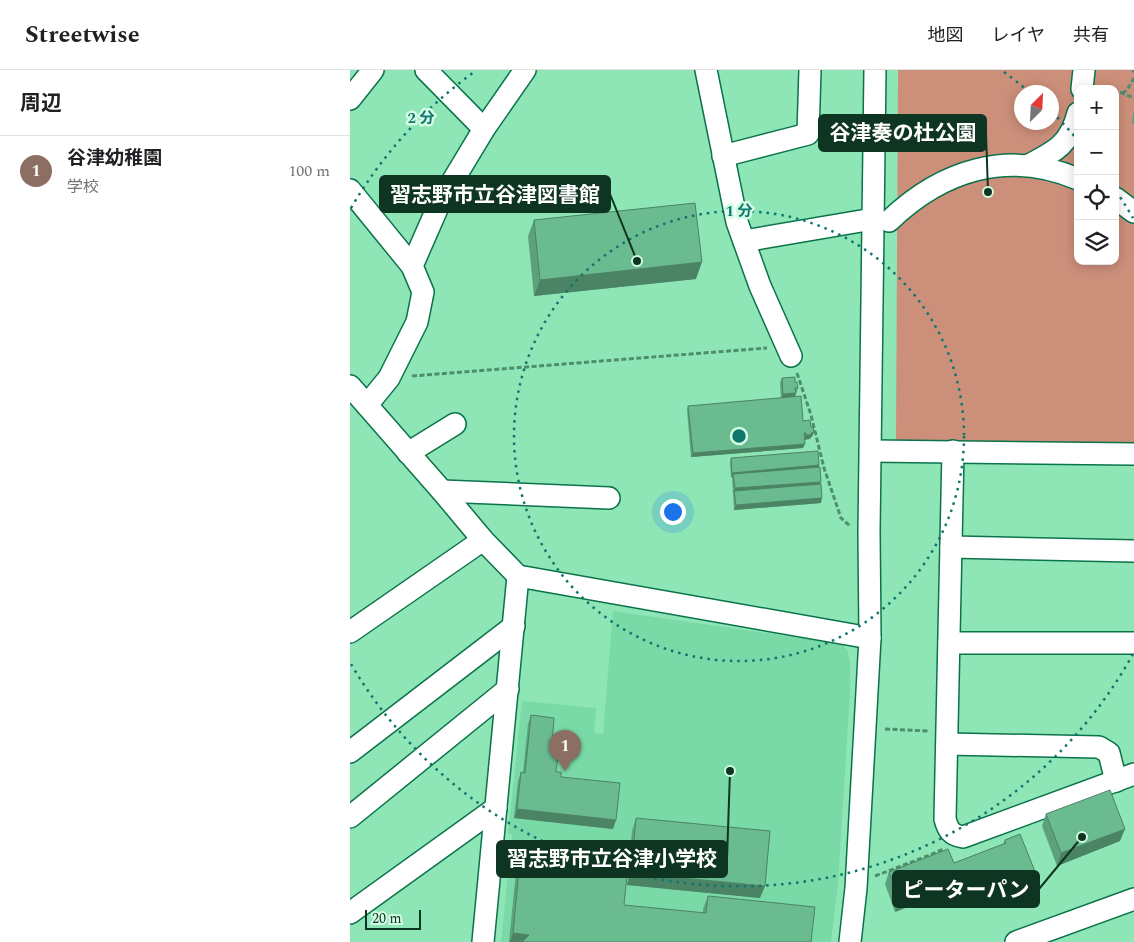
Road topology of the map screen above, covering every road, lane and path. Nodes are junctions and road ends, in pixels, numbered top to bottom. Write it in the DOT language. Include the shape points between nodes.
graph roads {
  1 [pos="373,70"];
  2 [pos="426,70"];
  3 [pos="525,70"];
  4 [pos="706,70"];
  5 [pos="810,70"];
  6 [pos="875,70"];
  7 [pos="1084,70"];
  8 [pos="1134,78"];
  9 [pos="1082,85"];
  10 [pos="1119,92"];
  11 [pos="1122,93"];
  12 [pos="1134,98"];
  13 [pos="350,99"];
  14 [pos="1074,127"];
  15 [pos="484,129"];
  16 [pos="723,156"];
  17 [pos="1029,165"];
  18 [pos="1074,177"];
  19 [pos="350,190"];
  20 [pos="1119,201"];
  21 [pos="1134,212"];
  22 [pos="881,220"];
  23 [pos="744,242"];
  24 [pos="412,266"];
  25 [pos="790,351"];
  26 [pos="389,378"];
  27 [pos="350,386"];
  28 [pos="367,404"];
  29 [pos="455,424"];
  30 [pos="870,451"];
  31 [pos="952,451"];
  32 [pos="408,453"];
  33 [pos="1134,454"];
  34 [pos="442,491"];
  35 [pos="609,498"];
  36 [pos="869,532"];
  37 [pos="483,540"];
  38 [pos="950,547"];
  39 [pos="1134,551"];
  40 [pos="518,576"];
  41 [pos="352,626"];
  42 [pos="514,626"];
  43 [pos="870,638"];
  44 [pos="949,643"];
  45 [pos="1134,643"];
  46 [pos="508,689"];
  47 [pos="882,729"];
  48 [pos="946,738"];
  49 [pos="350,752"];
  50 [pos="1125,778"];
  51 [pos="496,808"];
  52 [pos="350,818"];
  53 [pos="963,837"];
  54 [pos="871,877"];
  55 [pos="1134,899"];
  56 [pos="350,913"];
  57 [pos="483,942"];
  58 [pos="850,942"];
  59 [pos="1016,942"];
  1 -- 13 [label="street"];
  2 -- 15 [label="street"];
  3 -- 15 [label="street"];
  4 -- 16 [label="street"];
  5 -- 16 [label="street" via="808,134"];
  6 -- 22 [label="street"];
  7 -- 9 [label="street"];
  8 -- 11 [label="path"];
  10 -- 11 [label="path"];
  11 -- 12 [label="path"];
  14 -- 17 [label="street" via="1062,147"];
  15 -- 24 [label="street" via="440,202"];
  16 -- 23 [label="street"];
  17 -- 18 [label="street"];
  17 -- 22 [label="street" via="997,165 963,173 942,181"];
  19 -- 24 [label="street"];
  20 -- 21 [label="street"];
  22 -- 23 [label="street"];
  22 -- 30 [label="street"];
  23 -- 25 [label="street"];
  24 -- 26 [label="street" via="422,292 417,322"];
  25 -- 26 [label="path"];
  25 -- 36 [label="path" via="841,518 855,531"];
  26 -- 28 [label="street"];
  27 -- 28 [label="street"];
  28 -- 32 [label="street"];
  29 -- 32 [label="street"];
  30 -- 31 [label="street"];
  30 -- 36 [label="street"];
  31 -- 33 [label="street"];
  31 -- 38 [label="street"];
  32 -- 34 [label="street"];
  34 -- 35 [label="street"];
  34 -- 37 [label="street"];
  36 -- 43 [label="street"];
  37 -- 40 [label="street"];
  37 -- 41 [label="street"];
  38 -- 39 [label="street"];
  38 -- 44 [label="street"];
  40 -- 42 [label="street"];
  40 -- 43 [label="street"];
  42 -- 46 [label="street"];
  42 -- 49 [label="street"];
  43 -- 58 [label="street"];
  44 -- 45 [label="street"];
  44 -- 48 [label="street"];
  46 -- 51 [label="street"];
  46 -- 52 [label="street"];
  47 -- 48 [label="path"];
  48 -- 50 [label="street" via="1099,747 1109,753"];
  48 -- 53 [label="street" via="945,819 948,830"];
  50 -- 53 [label="street"];
  51 -- 56 [label="street"];
  51 -- 57 [label="street"];
  53 -- 54 [label="path" via="935,854"];
  55 -- 59 [label="street"];
}
